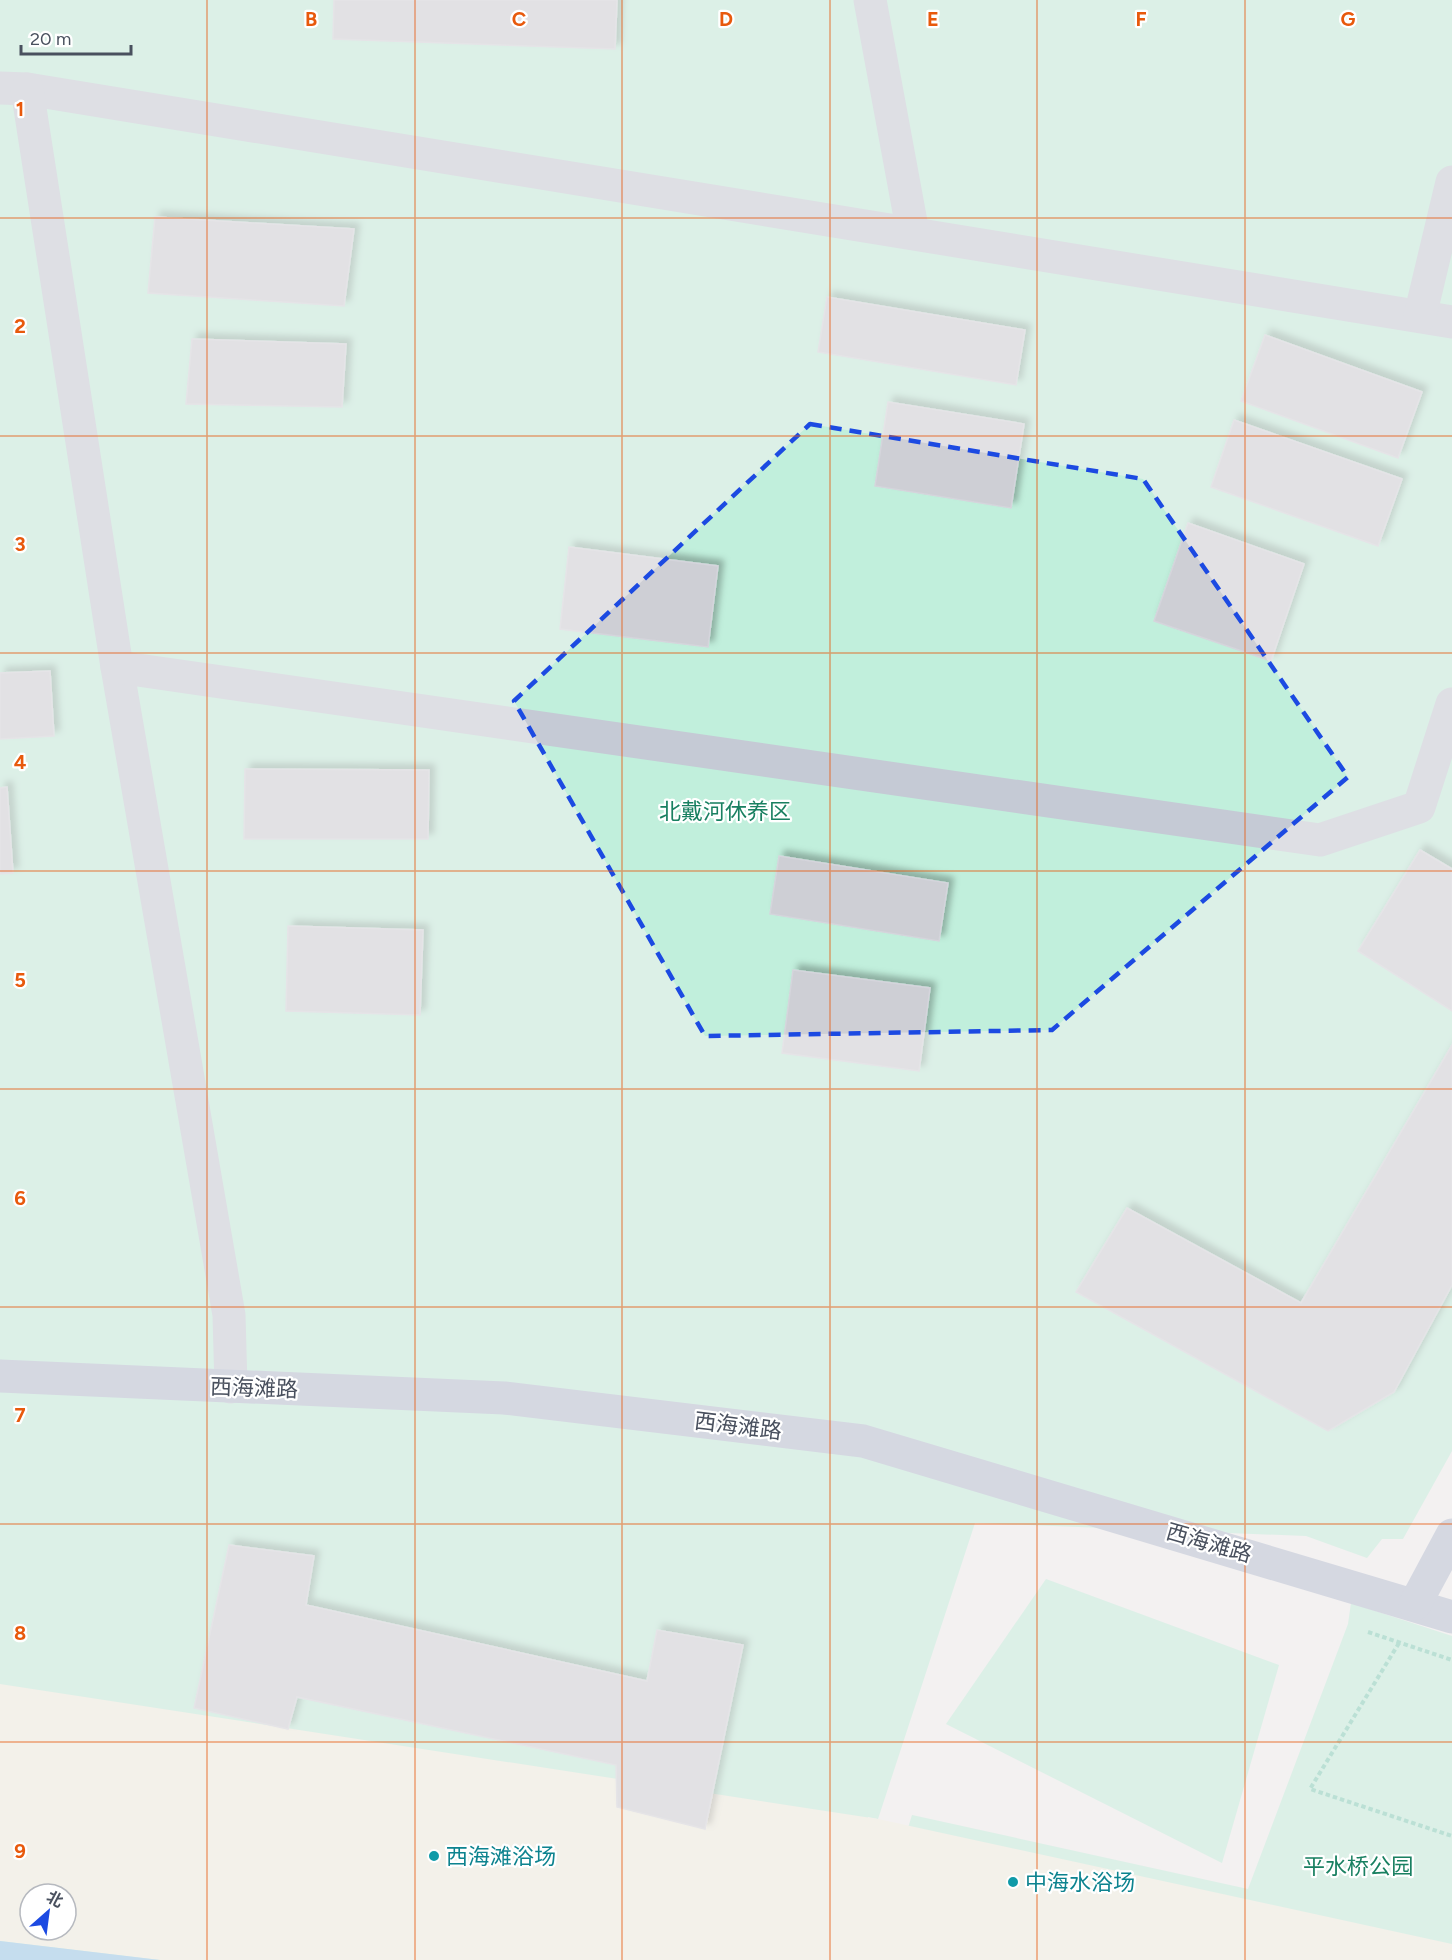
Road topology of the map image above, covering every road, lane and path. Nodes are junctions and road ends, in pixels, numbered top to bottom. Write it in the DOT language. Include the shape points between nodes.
graph roads {
  1 [pos="870,0"];
  2 [pos="13,88"];
  3 [pos="1452,182"];
  4 [pos="913,233"];
  5 [pos="1420,316"];
  6 [pos="1452,322"];
  7 [pos="117,667"];
  8 [pos="1452,704"];
  9 [pos="0,1376"];
  10 [pos="231,1387"];
  11 [pos="1452,1535"];
  12 [pos="1415,1604"];
  13 [pos="1452,1617"];
  14 [pos="1358,1628"];
  15 [pos="1399,1643"];
  16 [pos="1452,1660"];
  17 [pos="1452,1836"];
  1 -- 4 [label="street"];
  2 -- 4 [label="street"];
  2 -- 7 [label="street"];
  3 -- 5 [label="street"];
  4 -- 5 [label="street"];
  5 -- 6 [label="street"];
  7 -- 8 [label="street" via="1320,840 1419,807"];
  7 -- 10 [label="street" via="229,1315"];
  9 -- 10 [label="main road, 西海滩路"];
  10 -- 12 [label="main road, 西海滩路" via="504,1398 863,1441"];
  11 -- 12 [label="main road"];
  12 -- 13 [label="main road, 西海滩路"];
  12 -- 15 [label="path"];
  14 -- 15 [label="path"];
  15 -- 16 [label="path"];
  15 -- 17 [label="path" via="1310,1789"];
}
